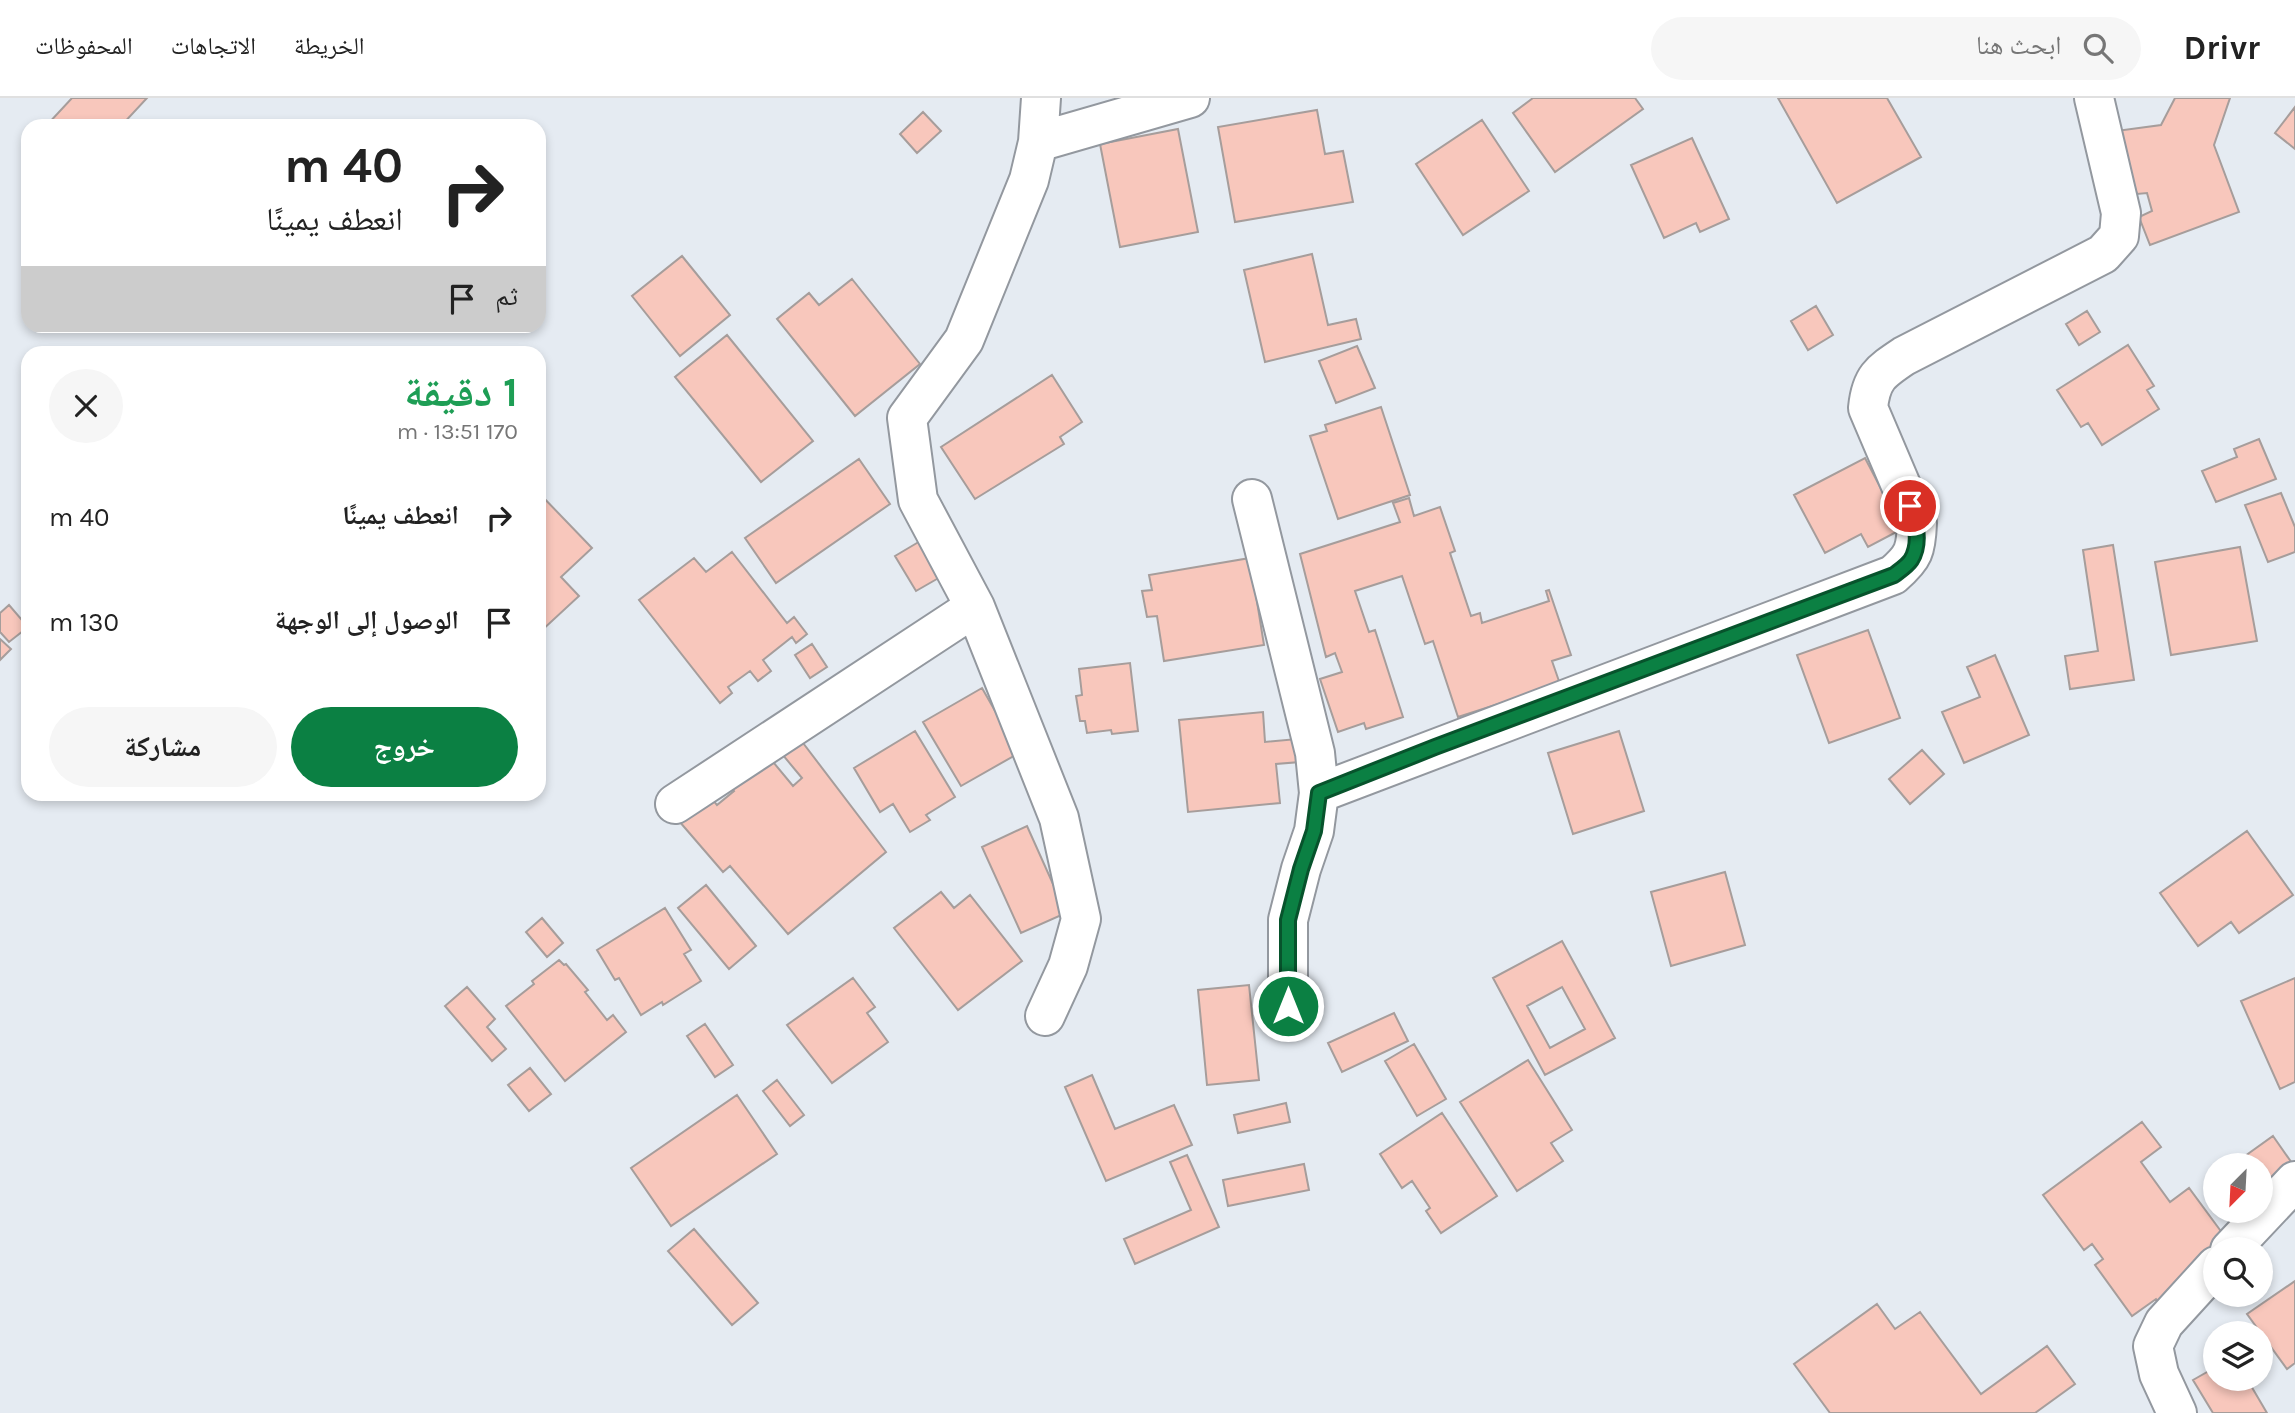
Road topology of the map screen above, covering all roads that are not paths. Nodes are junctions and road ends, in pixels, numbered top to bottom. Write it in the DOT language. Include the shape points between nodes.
graph roads {
  1 [pos="1041,98"];
  2 [pos="1190,98"];
  3 [pos="2094,98"];
  4 [pos="1038,142"];
  5 [pos="1252,499"];
  6 [pos="975,607"];
  7 [pos="1319,793"];
  8 [pos="675,804"];
  9 [pos="1288,1006"];
  10 [pos="1045,1016"];
  11 [pos="2295,1181"];
  12 [pos="2243,1237"];
  13 [pos="2203,1280"];
  14 [pos="2177,1413"];
  1 -- 4 [label="street"];
  2 -- 4 [label="street"];
  3 -- 7 [label="street" via="2122,213 2119,236 2104,254 1904,356 1881,372 1870,388 1868,408 1917,523 1910,560 1894,575"];
  4 -- 6 [label="street" via="1029,180 964,340 907,418 918,500"];
  5 -- 7 [label="street" via="1315,753"];
  6 -- 8 [label="street"];
  6 -- 10 [label="street" via="1059,818 1081,919 1068,966"];
  7 -- 9 [label="street" via="1314,831 1288,920"];
  11 -- 12 [label="street"];
  13 -- 14 [label="street" via="2164,1323 2153,1346"];
}
